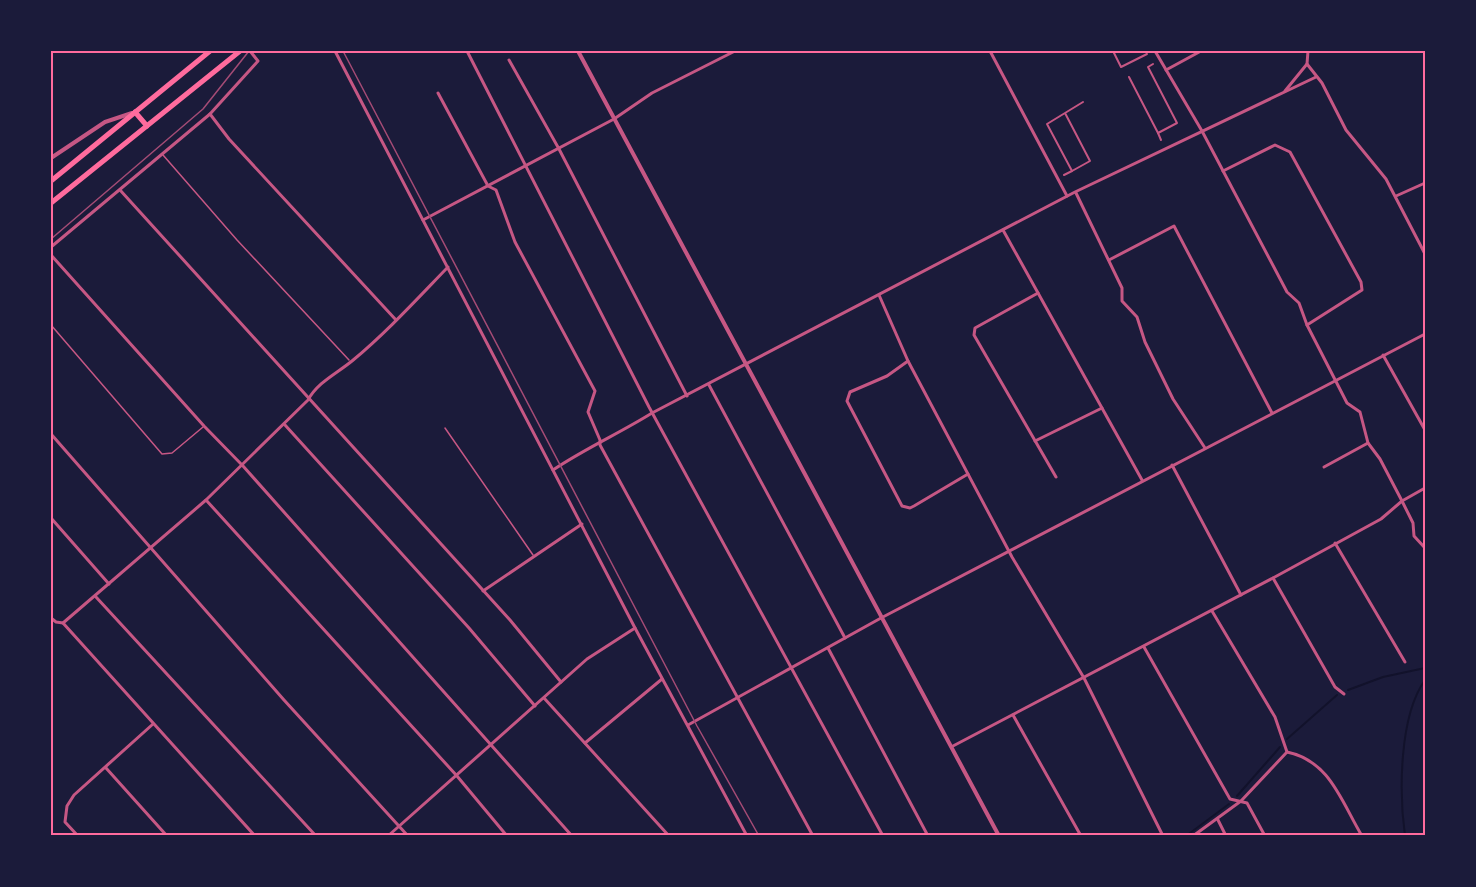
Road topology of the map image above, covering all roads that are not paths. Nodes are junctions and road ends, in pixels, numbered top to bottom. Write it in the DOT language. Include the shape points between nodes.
graph roads {
  1 [pos="210,51"];
  2 [pos="240,51"];
  3 [pos="250,51"];
  4 [pos="335,51"];
  5 [pos="467,51"];
  6 [pos="578,51"];
  7 [pos="735,51"];
  8 [pos="990,51"];
  9 [pos="1113,51"];
  10 [pos="1139,51"];
  11 [pos="1155,51"];
  12 [pos="1201,51"];
  13 [pos="1308,51"];
  14 [pos="1147,54"];
  15 [pos="1142,55"];
  16 [pos="509,60"];
  17 [pos="1153,64"];
  18 [pos="1307,64"];
  19 [pos="1166,70"];
  20 [pos="1128,77"];
  21 [pos="1316,77"];
  22 [pos="1284,92"];
  23 [pos="438,93"];
  24 [pos="1083,102"];
  25 [pos="135,112"];
  26 [pos="1065,113"];
  27 [pos="210,114"];
  28 [pos="615,119"];
  29 [pos="147,126"];
  30 [pos="1202,131"];
  31 [pos="1158,133"];
  32 [pos="1161,140"];
  33 [pos="559,149"];
  34 [pos="162,154"];
  35 [pos="51,158"];
  36 [pos="526,167"];
  37 [pos="1072,171"];
  38 [pos="1223,171"];
  39 [pos="1064,175"];
  40 [pos="51,181"];
  41 [pos="1425,183"];
  42 [pos="489,186"];
  43 [pos="120,190"];
  44 [pos="1076,192"];
  45 [pos="1067,196"];
  46 [pos="1396,196"];
  47 [pos="51,203"];
  48 [pos="423,220"];
  49 [pos="1003,230"];
  50 [pos="51,246"];
  51 [pos="1425,254"];
  52 [pos="51,255"];
  53 [pos="1109,260"];
  54 [pos="448,267"];
  55 [pos="1038,293"];
  56 [pos="879,295"];
  57 [pos="396,320"];
  58 [pos="1307,324"];
  59 [pos="51,325"];
  60 [pos="1425,334"];
  61 [pos="1383,355"];
  62 [pos="908,361"];
  63 [pos="351,362"];
  64 [pos="747,364"];
  65 [pos="1335,381"];
  66 [pos="709,385"];
  67 [pos="687,396"];
  68 [pos="308,400"];
  69 [pos="1102,408"];
  70 [pos="652,413"];
  71 [pos="1272,413"];
  72 [pos="284,424"];
  73 [pos="204,426"];
  74 [pos="445,428"];
  75 [pos="1425,430"];
  76 [pos="51,434"];
  77 [pos="1035,441"];
  78 [pos="1368,443"];
  79 [pos="600,445"];
  80 [pos="1205,448"];
  81 [pos="1172,465"];
  82 [pos="243,466"];
  83 [pos="1324,467"];
  84 [pos="553,470"];
  85 [pos="968,474"];
  86 [pos="1056,477"];
  87 [pos="1142,480"];
  88 [pos="1425,488"];
  89 [pos="206,500"];
  90 [pos="1402,501"];
  91 [pos="51,518"];
  92 [pos="582,524"];
  93 [pos="1335,543"];
  94 [pos="152,547"];
  95 [pos="1425,548"];
  96 [pos="1008,551"];
  97 [pos="534,556"];
  98 [pos="1274,579"];
  99 [pos="109,584"];
  100 [pos="483,591"];
  101 [pos="1241,595"];
  102 [pos="96,597"];
  103 [pos="1212,610"];
  104 [pos="51,618"];
  105 [pos="881,618"];
  106 [pos="63,623"];
  107 [pos="635,628"];
  108 [pos="845,638"];
  109 [pos="1144,647"];
  110 [pos="828,648"];
  111 [pos="1405,662"];
  112 [pos="793,668"];
  113 [pos="1084,678"];
  114 [pos="662,679"];
  115 [pos="561,682"];
  116 [pos="1344,694"];
  117 [pos="544,698"];
  118 [pos="736,699"];
  119 [pos="535,706"];
  120 [pos="1012,715"];
  121 [pos="153,724"];
  122 [pos="688,726"];
  123 [pos="585,743"];
  124 [pos="491,746"];
  125 [pos="953,746"];
  126 [pos="1287,752"];
  127 [pos="106,768"];
  128 [pos="457,776"];
  129 [pos="1241,801"];
  130 [pos="1218,820"];
  131 [pos="399,826"];
  132 [pos="745,835"];
  133 [pos="78,836"];
  134 [pos="167,836"];
  135 [pos="255,836"];
  136 [pos="316,836"];
  137 [pos="388,836"];
  138 [pos="408,836"];
  139 [pos="507,836"];
  140 [pos="572,836"];
  141 [pos="669,836"];
  142 [pos="813,836"];
  143 [pos="883,836"];
  144 [pos="928,836"];
  145 [pos="999,836"];
  146 [pos="1081,836"];
  147 [pos="1163,836"];
  148 [pos="1193,836"];
  149 [pos="1226,836"];
  150 [pos="1265,836"];
  151 [pos="1362,836"];
  1 -- 25 [label="main road"];
  2 -- 29 [label="main road"];
  3 -- 27 [label="street" via="258,61"];
  4 -- 48 [label="street"];
  5 -- 36 [label="street"];
  6 -- 28 [label="street"];
  7 -- 28 [label="street" via="652,93"];
  8 -- 45 [label="street"];
  9 -- 15 [label="street" via="1121,67"];
  10 -- 15 [label="street"];
  11 -- 19 [label="street"];
  12 -- 19 [label="street"];
  13 -- 18 [label="street"];
  14 -- 15 [label="street"];
  16 -- 33 [label="street"];
  17 -- 31 [label="street" via="1148,67 1178,123"];
  18 -- 21 [label="street"];
  18 -- 22 [label="street"];
  19 -- 30 [label="street"];
  20 -- 31 [label="street"];
  21 -- 22 [label="street"];
  21 -- 46 [label="street" via="1346,130"];
  22 -- 30 [label="street"];
  23 -- 42 [label="street"];
  24 -- 26 [label="street"];
  25 -- 29 [label="main road"];
  25 -- 35 [label="street" via="105,122"];
  25 -- 40 [label="main road"];
  26 -- 37 [label="street" via="1047,124"];
  26 -- 37 [label="street" via="1090,161"];
  27 -- 34 [label="street"];
  27 -- 57 [label="street"];
  28 -- 33 [label="street"];
  28 -- 64 [label="street"];
  29 -- 47 [label="main road"];
  30 -- 38 [label="street"];
  30 -- 44 [label="street"];
  31 -- 32 [label="street"];
  33 -- 36 [label="street"];
  33 -- 67 [label="street"];
  34 -- 43 [label="street"];
  34 -- 63 [label="lane"];
  36 -- 42 [label="street"];
  36 -- 70 [label="street"];
  37 -- 39 [label="street"];
  38 -- 58 [label="street" via="1287,292 1299,303"];
  38 -- 58 [label="street" via="1275,146 1290,152 1362,290"];
  41 -- 46 [label="street"];
  42 -- 48 [label="street"];
  42 -- 79 [label="street" via="496,190 515,242 595,391 588,412"];
  43 -- 50 [label="street"];
  43 -- 68 [label="street"];
  44 -- 45 [label="street"];
  44 -- 53 [label="street"];
  45 -- 49 [label="street"];
  46 -- 51 [label="street"];
  48 -- 54 [label="street"];
  49 -- 55 [label="street"];
  49 -- 56 [label="street"];
  52 -- 73 [label="street"];
  53 -- 71 [label="street" via="1174,226"];
  53 -- 80 [label="street" via="1122,288 1122,301 1137,317 1173,399"];
  54 -- 57 [label="street"];
  54 -- 84 [label="street"];
  55 -- 69 [label="street"];
  55 -- 77 [label="street" via="975,328 974,335"];
  56 -- 62 [label="street"];
  56 -- 64 [label="street"];
  57 -- 63 [label="street"];
  58 -- 65 [label="street"];
  59 -- 73 [label="lane" via="162,454 172,453"];
  60 -- 61 [label="street"];
  61 -- 65 [label="street"];
  61 -- 75 [label="street"];
  62 -- 85 [label="street"];
  62 -- 85 [label="street" via="887,376 850,392 847,401 902,506 910,508"];
  63 -- 68 [label="street" via="330,375"];
  64 -- 66 [label="street"];
  64 -- 105 [label="street"];
  65 -- 71 [label="street"];
  65 -- 78 [label="street" via="1347,402 1360,412"];
  66 -- 67 [label="street"];
  66 -- 108 [label="street"];
  67 -- 70 [label="street"];
  68 -- 72 [label="street"];
  68 -- 100 [label="street"];
  69 -- 77 [label="street"];
  69 -- 87 [label="street"];
  70 -- 79 [label="street"];
  70 -- 112 [label="street"];
  71 -- 80 [label="street"];
  72 -- 82 [label="street"];
  72 -- 119 [label="street"];
  73 -- 82 [label="street"];
  74 -- 97 [label="lane"];
  76 -- 94 [label="street"];
  77 -- 86 [label="street"];
  78 -- 83 [label="street"];
  78 -- 90 [label="street"];
  79 -- 84 [label="street"];
  79 -- 118 [label="street"];
  80 -- 81 [label="street"];
  81 -- 87 [label="street"];
  81 -- 101 [label="street"];
  82 -- 89 [label="street"];
  82 -- 124 [label="street"];
  84 -- 92 [label="street"];
  85 -- 96 [label="street"];
  87 -- 96 [label="street"];
  88 -- 90 [label="street"];
  89 -- 94 [label="street"];
  89 -- 128 [label="street"];
  90 -- 93 [label="street" via="1381,519"];
  90 -- 95 [label="street" via="1413,523 1414,536"];
  91 -- 99 [label="street"];
  92 -- 97 [label="street"];
  92 -- 107 [label="street"];
  93 -- 98 [label="street"];
  93 -- 111 [label="street"];
  94 -- 99 [label="street"];
  94 -- 131 [label="street"];
  96 -- 105 [label="street"];
  96 -- 113 [label="street"];
  97 -- 100 [label="street"];
  98 -- 101 [label="street"];
  98 -- 116 [label="street" via="1335,687"];
  99 -- 102 [label="street"];
  100 -- 115 [label="street"];
  101 -- 103 [label="street"];
  102 -- 106 [label="street"];
  102 -- 136 [label="street"];
  103 -- 109 [label="street"];
  103 -- 126 [label="street" via="1275,717"];
  104 -- 106 [label="street"];
  105 -- 108 [label="street"];
  105 -- 125 [label="street"];
  106 -- 121 [label="street"];
  107 -- 114 [label="street"];
  107 -- 115 [label="street" via="587,659"];
  108 -- 110 [label="street"];
  109 -- 113 [label="street"];
  109 -- 129 [label="street" via="1230,798"];
  110 -- 112 [label="street"];
  110 -- 144 [label="street"];
  112 -- 118 [label="street"];
  112 -- 143 [label="street"];
  113 -- 120 [label="street"];
  113 -- 147 [label="street"];
  114 -- 122 [label="street"];
  114 -- 123 [label="street"];
  115 -- 117 [label="street"];
  117 -- 119 [label="street"];
  117 -- 123 [label="street"];
  118 -- 122 [label="street"];
  118 -- 142 [label="street"];
  119 -- 124 [label="street"];
  120 -- 125 [label="street"];
  120 -- 146 [label="street"];
  121 -- 127 [label="street"];
  121 -- 135 [label="street"];
  122 -- 132 [label="street"];
  123 -- 141 [label="street"];
  124 -- 128 [label="street"];
  124 -- 140 [label="street"];
  125 -- 145 [label="street"];
  126 -- 129 [label="street"];
  126 -- 151 [label="street" via="1316,763"];
  127 -- 133 [label="street" via="67,806 65,822"];
  127 -- 134 [label="street"];
  128 -- 131 [label="street"];
  128 -- 139 [label="street"];
  129 -- 130 [label="street"];
  129 -- 150 [label="street" via="1247,803"];
  130 -- 148 [label="street"];
  130 -- 149 [label="street"];
  131 -- 137 [label="street"];
  131 -- 138 [label="street"];
}
